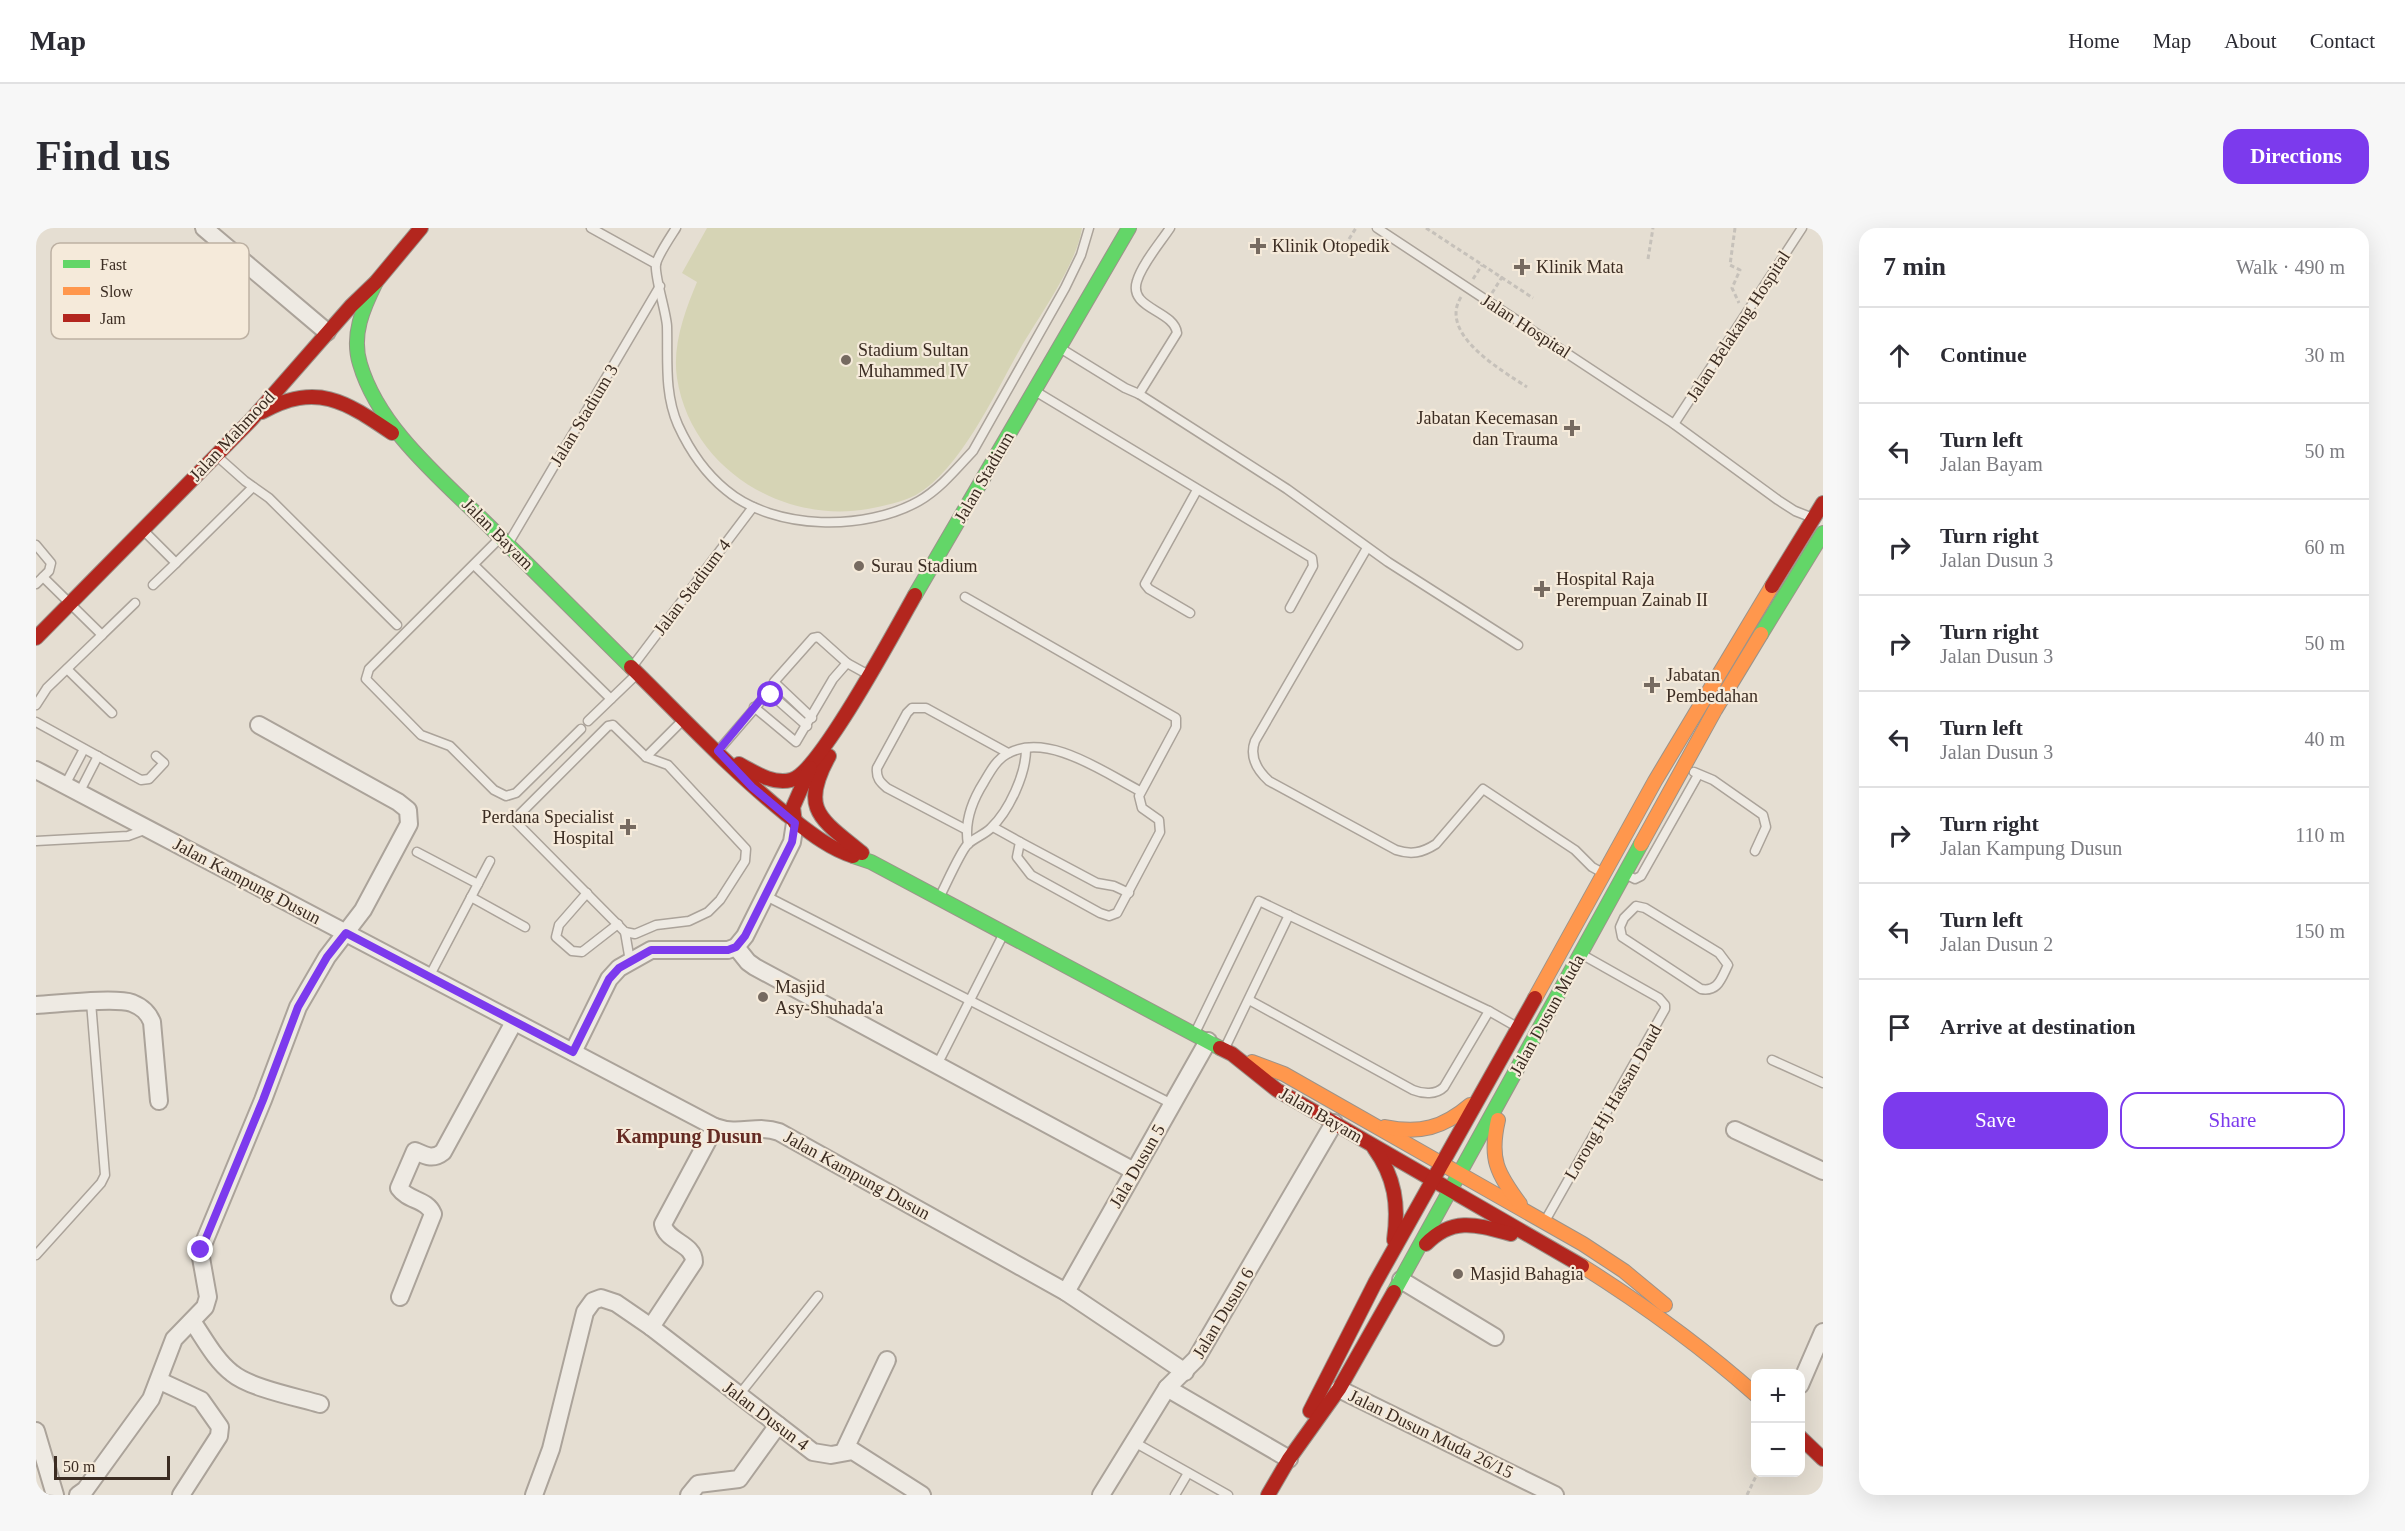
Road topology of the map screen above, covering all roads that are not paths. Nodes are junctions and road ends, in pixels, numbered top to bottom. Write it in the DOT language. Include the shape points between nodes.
graph roads {
  1 [pos="204,228"];
  2 [pos="421,228"];
  3 [pos="591,228"];
  4 [pos="676,228"];
  5 [pos="1089,228"];
  6 [pos="1129,228"];
  7 [pos="1170,228"];
  8 [pos="1377,228"];
  9 [pos="1802,228"];
  10 [pos="222,243"];
  11 [pos="656,264"];
  12 [pos="249,266"];
  13 [pos="376,282"];
  14 [pos="660,286"];
  15 [pos="327,332"];
  16 [pos="1060,348"];
  17 [pos="1018,372"];
  18 [pos="1037,387"];
  19 [pos="1139,394"];
  20 [pos="250,420"];
  21 [pos="1674,424"];
  22 [pos="401,438"];
  23 [pos="216,455"];
  24 [pos="253,487"];
  25 [pos="1197,490"];
  26 [pos="753,507"];
  27 [pos="1821,512"];
  28 [pos="143,529"];
  29 [pos="1823,533"];
  30 [pos="504,541"];
  31 [pos="36,545"];
  32 [pos="1367,548"];
  33 [pos="1823,551"];
  34 [pos="176,563"];
  35 [pos="474,565"];
  36 [pos="1797,576"];
  37 [pos="44,577"];
  38 [pos="36,584"];
  39 [pos="153,585"];
  40 [pos="965,597"];
  41 [pos="71,603"];
  42 [pos="135,603"];
  43 [pos="1290,608"];
  44 [pos="1190,614"];
  45 [pos="397,625"];
  46 [pos="102,634"];
  47 [pos="36,638"];
  48 [pos="1518,645"];
  49 [pos="847,663"];
  50 [pos="67,669"];
  51 [pos="635,670"];
  52 [pos="869,675"];
  53 [pos="611,699"];
  54 [pos="36,705"];
  55 [pos="754,708"];
  56 [pos="112,713"];
  57 [pos="812,717"];
  58 [pos="684,718"];
  59 [pos="588,721"];
  60 [pos="36,722"];
  61 [pos="259,725"];
  62 [pos="807,726"];
  63 [pos="839,726"];
  64 [pos="581,729"];
  65 [pos="84,749"];
  66 [pos="1026,749"];
  67 [pos="718,751"];
  68 [pos="1008,753"];
  69 [pos="98,756"];
  70 [pos="156,756"];
  71 [pos="646,757"];
  72 [pos="812,764"];
  73 [pos="1683,766"];
  74 [pos="36,770"];
  75 [pos="1698,775"];
  76 [pos="72,789"];
  77 [pos="1140,791"];
  78 [pos="1655,817"];
  79 [pos="795,823"];
  80 [pos="1669,825"];
  81 [pos="993,827"];
  82 [pos="147,829"];
  83 [pos="965,829"];
  84 [pos="36,841"];
  85 [pos="1020,842"];
  86 [pos="968,844"];
  87 [pos="1755,851"];
  88 [pos="417,852"];
  89 [pos="490,861"];
  90 [pos="871,862"];
  91 [pos="1604,873"];
  92 [pos="1624,874"];
  93 [pos="478,884"];
  94 [pos="587,892"];
  95 [pos="1129,892"];
  96 [pos="766,896"];
  97 [pos="471,897"];
  98 [pos="939,898"];
  99 [pos="1606,908"];
  100 [pos="1289,915"];
  101 [pos="1624,918"];
  102 [pos="618,924"];
  103 [pos="525,927"];
  104 [pos="625,932"];
  105 [pos="1004,932"];
  106 [pos="346,933"];
  107 [pos="736,947"];
  108 [pos="1581,953"];
  109 [pos="630,961"];
  110 [pos="429,976"];
  111 [pos="970,1000"];
  112 [pos="1249,1000"];
  113 [pos="91,1002"];
  114 [pos="36,1005"];
  115 [pos="1488,1011"];
  116 [pos="514,1022"];
  117 [pos="1518,1028"];
  118 [pos="1201,1037"];
  119 [pos="573,1052"];
  120 [pos="1228,1052"];
  121 [pos="1772,1060"];
  122 [pos="937,1065"];
  123 [pos="1491,1078"];
  124 [pos="1823,1083"];
  125 [pos="1508,1086"];
  126 [pos="159,1101"];
  127 [pos="1172,1104"];
  128 [pos="1356,1115"];
  129 [pos="1334,1123"];
  130 [pos="715,1127"];
  131 [pos="1735,1130"];
  132 [pos="1370,1143"];
  133 [pos="1441,1163"];
  134 [pos="1134,1171"];
  135 [pos="1823,1171"];
  136 [pos="1460,1174"];
  137 [pos="1432,1179"];
  138 [pos="1451,1190"];
  139 [pos="1526,1212"];
  140 [pos="1544,1222"];
  141 [pos="1544,1243"];
  142 [pos="36,1255"];
  143 [pos="1391,1257"];
  144 [pos="1405,1274"];
  145 [pos="1066,1292"];
  146 [pos="818,1296"];
  147 [pos="400,1297"];
  148 [pos="192,1321"];
  149 [pos="651,1327"];
  150 [pos="1823,1332"];
  151 [pos="1495,1337"];
  152 [pos="887,1360"];
  153 [pos="1185,1372"];
  154 [pos="1805,1373"];
  155 [pos="1737,1377"];
  156 [pos="160,1381"];
  157 [pos="1167,1388"];
  158 [pos="1339,1389"];
  159 [pos="1751,1391"];
  160 [pos="739,1395"];
  161 [pos="320,1404"];
  162 [pos="778,1425"];
  163 [pos="36,1431"];
  164 [pos="1134,1442"];
  165 [pos="1805,1442"];
  166 [pos="844,1451"];
  167 [pos="1289,1459"];
  168 [pos="1823,1459"];
  169 [pos="1188,1473"];
  170 [pos="55,1495"];
  171 [pos="78,1495"];
  172 [pos="181,1495"];
  173 [pos="534,1495"];
  174 [pos="689,1495"];
  175 [pos="922,1495"];
  176 [pos="1101,1495"];
  177 [pos="1176,1495"];
  178 [pos="1228,1495"];
  179 [pos="1268,1495"];
  180 [pos="1555,1495"];
  1 -- 10 [label="street"];
  2 -- 13 [label="main road, Jalan Mahmood"];
  3 -- 11 [label="lane"];
  4 -- 11 [label="lane"];
  5 -- 17 [label="lane" via="1065,288"];
  6 -- 16 [label="main road, Jalan Stadium"];
  7 -- 19 [label="lane" via="1138,278 1136,291 1142,302 1173,322 1177,333"];
  8 -- 21 [label="lane, Jalan Hospital"];
  9 -- 21 [label="lane, Jalan Belakang Hospital"];
  11 -- 14 [label="lane"];
  12 -- 15 [label="street"];
  13 -- 15 [label="main road, Jalan Mahmood"];
  13 -- 22 [label="main road, Jalan Bayam" via="359,317 357,353 367,386"];
  14 -- 26 [label="lane" via="666,316 670,400 677,423 704,469 727,491"];
  14 -- 30 [label="lane, Jalan Stadium 3"];
  15 -- 20 [label="main road, Jalan Mahmood"];
  16 -- 18 [label="main road, Jalan Stadium"];
  16 -- 19 [label="lane"];
  17 -- 18 [label="lane"];
  17 -- 26 [label="lane" via="972,451 920,500 888,514 850,522 816,522"];
  18 -- 25 [label="lane"];
  18 -- 52 [label="main road, Jalan Stadium"];
  19 -- 32 [label="lane" via="1295,494"];
  20 -- 22 [label="main road" via="272,405 294,397 319,396 358,409"];
  20 -- 23 [label="main road, Jalan Mahmood"];
  21 -- 27 [label="lane, Jalan Hospital" via="1795,512"];
  22 -- 30 [label="main road, Jalan Bayam"];
  23 -- 24 [label="lane"];
  23 -- 28 [label="main road, Jalan Mahmood"];
  24 -- 34 [label="lane"];
  24 -- 45 [label="lane" via="269,498"];
  25 -- 43 [label="lane" via="1312,558 1313,566"];
  25 -- 44 [label="lane" via="1145,584"];
  26 -- 51 [label="lane, Jalan Stadium 4"];
  27 -- 91 [label="main road" via="1660,773"];
  28 -- 34 [label="lane"];
  28 -- 41 [label="main road, Jalan Mahmood"];
  29 -- 36 [label="main road, Jalan Dusun Muda"];
  30 -- 35 [label="lane, Jalan Stadium 3"];
  30 -- 51 [label="main road, Jalan Bayam"];
  31 -- 37 [label="lane" via="51,563"];
  32 -- 48 [label="lane"];
  32 -- 91 [label="lane" via="1255,741 1253,758 1262,775 1407,853 1436,844 1483,789"];
  33 -- 36 [label="main road"];
  34 -- 39 [label="lane"];
  35 -- 53 [label="lane"];
  35 -- 64 [label="lane, Jalan Stadium 3" via="369,669 368,682 421,735 450,746 494,790 506,796 516,793"];
  36 -- 73 [label="main road, Jalan Dusun Muda"];
  37 -- 38 [label="lane"];
  37 -- 41 [label="lane"];
  40 -- 77 [label="lane" via="1176,718 1176,726"];
  41 -- 46 [label="lane"];
  41 -- 47 [label="main road, Jalan Mahmood"];
  42 -- 46 [label="lane"];
  46 -- 50 [label="lane"];
  49 -- 52 [label="lane"];
  49 -- 57 [label="lane" via="833,679"];
  49 -- 57 [label="lane" via="816,636 774,681"];
  50 -- 54 [label="lane"];
  50 -- 56 [label="lane"];
  51 -- 53 [label="lane, Jalan Stadium 4"];
  51 -- 58 [label="main road, Jalan Bayam"];
  52 -- 63 [label="main road, Jalan Stadium"];
  53 -- 59 [label="lane, Jalan Stadium 4"];
  55 -- 62 [label="lane" via="765,695 771,695"];
  55 -- 62 [label="lane" via="794,742 799,741"];
  55 -- 67 [label="lane"];
  57 -- 62 [label="lane"];
  58 -- 67 [label="main road, Jalan Bayam"];
  58 -- 71 [label="lane"];
  60 -- 65 [label="lane"];
  61 -- 106 [label="street" via="408,810 409,824 363,910"];
  63 -- 72 [label="main road, Jalan Bayam"];
  63 -- 90 [label="main road, Jalan Bayam" via="835,745 816,781 815,803 832,827"];
  65 -- 69 [label="lane"];
  65 -- 76 [label="lane"];
  66 -- 68 [label="lane"];
  66 -- 77 [label="lane" via="1059,751"];
  66 -- 81 [label="lane" via="1020,780"];
  67 -- 72 [label="main road, Jalan Bayam" via="759,776 780,782 799,776"];
  67 -- 79 [label="main road, Jalan Bayam" via="752,787"];
  68 -- 83 [label="lane" via="981,786"];
  68 -- 83 [label="lane" via="926,708 912,708 907,713 876,775 887,788"];
  69 -- 70 [label="lane" via="145,781 164,763"];
  69 -- 76 [label="lane"];
  71 -- 94 [label="lane" via="613,726 608,726 516,818"];
  71 -- 104 [label="lane" via="668,765 744,844 747,855 720,900 708,912 689,921 656,924 635,934"];
  72 -- 79 [label="main road" via="793,807"];
  73 -- 75 [label="lane"];
  73 -- 78 [label="main road, Jalan Dusun Muda"];
  74 -- 76 [label="street, Jalan Kampung Dusun"];
  75 -- 80 [label="lane"];
  75 -- 87 [label="lane" via="1713,780 1763,815 1766,826"];
  76 -- 82 [label="street, Jalan Kampung Dusun"];
  77 -- 95 [label="lane" via="1140,804 1159,820 1161,828"];
  78 -- 80 [label="lane"];
  78 -- 92 [label="main road, Jalan Dusun Muda"];
  79 -- 90 [label="main road, Jalan Bayam" via="838,851"];
  79 -- 96 [label="street" via="792,842"];
  80 -- 92 [label="lane" via="1639,878"];
  81 -- 85 [label="lane"];
  81 -- 86 [label="lane"];
  82 -- 84 [label="lane" via="128,836"];
  82 -- 106 [label="street, Jalan Kampung Dusun"];
  83 -- 86 [label="lane"];
  85 -- 95 [label="lane" via="1097,883"];
  85 -- 95 [label="lane" via="1017,857 1031,874 1100,913 1117,913"];
  86 -- 98 [label="lane"];
  88 -- 93 [label="lane"];
  89 -- 93 [label="lane"];
  90 -- 98 [label="main road, Jalan Bayam"];
  91 -- 117 [label="main road"];
  92 -- 99 [label="main road, Jalan Dusun Muda"];
  93 -- 97 [label="lane"];
  94 -- 102 [label="lane"];
  94 -- 102 [label="lane" via="559,925 556,937 572,951 582,952"];
  96 -- 107 [label="street"];
  96 -- 111 [label="lane"];
  97 -- 103 [label="lane"];
  97 -- 110 [label="lane"];
  98 -- 105 [label="main road, Jalan Bayam"];
  99 -- 101 [label="lane"];
  99 -- 108 [label="main road, Jalan Dusun Muda"];
  100 -- 112 [label="lane"];
  100 -- 115 [label="lane"];
  100 -- 118 [label="lane" via="1259,901"];
  101 -- 101 [label="lane" via="1636,906 1646,908 1719,952 1728,965 1717,987 1701,989 1622,937 1620,927"];
  102 -- 104 [label="lane"];
  104 -- 109 [label="lane"];
  105 -- 111 [label="lane"];
  105 -- 118 [label="main road, Jalan Bayam"];
  106 -- 110 [label="street, Jalan Kampung Dusun"];
  106 -- 148 [label="street" via="298,1007 201,1250 208,1296 205,1307"];
  107 -- 109 [label="street" via="720,951 651,950"];
  107 -- 122 [label="street" via="755,967"];
  108 -- 125 [label="main road, Jalan Dusun Muda"];
  108 -- 140 [label="lane, Lorong Hj Hassan Daud" via="1659,998 1665,1009"];
  109 -- 119 [label="street" via="609,979"];
  110 -- 116 [label="street, Jalan Kampung Dusun"];
  111 -- 122 [label="lane"];
  111 -- 127 [label="lane"];
  112 -- 115 [label="lane" via="1424,1093 1436,1093 1444,1087"];
  112 -- 120 [label="lane"];
  113 -- 114 [label="street"];
  113 -- 126 [label="street" via="123,1001 148,1013"];
  113 -- 142 [label="lane" via="105,1175"];
  115 -- 117 [label="lane"];
  116 -- 119 [label="street, Jalan Kampung Dusun"];
  116 -- 147 [label="street" via="443,1152 429,1157 415,1151 400,1181 404,1196 428,1205 433,1214"];
  117 -- 123 [label="main road"];
  118 -- 120 [label="main road, Jalan Bayam"];
  118 -- 127 [label="street, Jala Dusun 5"];
  119 -- 130 [label="street, Jalan Kampung Dusun"];
  120 -- 128 [label="main road" via="1284,1074"];
  120 -- 129 [label="main road, Jalan Bayam" via="1277,1090"];
  121 -- 124 [label="lane"];
  122 -- 134 [label="street"];
  123 -- 128 [label="main road" via="1459,1115 1430,1130 1402,1131"];
  123 -- 133 [label="main road"];
  125 -- 136 [label="main road, Jalan Dusun Muda"];
  125 -- 139 [label="main road" via="1492,1142 1492,1156 1504,1183"];
  127 -- 134 [label="street, Jala Dusun 5"];
  128 -- 133 [label="main road"];
  129 -- 132 [label="main road, Jalan Bayam"];
  129 -- 153 [label="street, Jalan Dusun 6"];
  130 -- 145 [label="street, Jalan Kampung Dusun" via="727,1131 779,1132"];
  130 -- 149 [label="street" via="663,1224 665,1232 689,1249 694,1262"];
  131 -- 135 [label="street"];
  132 -- 137 [label="main road, Jalan Bayam"];
  132 -- 143 [label="main road" via="1395,1185 1397,1217"];
  133 -- 136 [label="main road"];
  133 -- 137 [label="main road"];
  134 -- 145 [label="street, Jala Dusun 5"];
  136 -- 138 [label="main road, Jalan Dusun Muda"];
  136 -- 139 [label="main road"];
  137 -- 138 [label="main road, Jalan Bayam"];
  137 -- 143 [label="main road"];
  138 -- 141 [label="main road, Jalan Bayam"];
  138 -- 144 [label="main road, Jalan Dusun Muda"];
  139 -- 140 [label="main road"];
  140 -- 155 [label="main road" via="1582,1244 1666,1305"];
  141 -- 144 [label="main road" via="1460,1223 1431,1238"];
  141 -- 155 [label="main road, Jalan Bayam" via="1617,1287"];
  143 -- 167 [label="main road" via="1328,1372"];
  144 -- 151 [label="street"];
  144 -- 158 [label="main road, Jalan Dusun Muda"];
  145 -- 153 [label="street, Jalan Kampung Dusun"];
  146 -- 160 [label="lane"];
  148 -- 156 [label="street" via="171,1344"];
  148 -- 161 [label="street" via="232,1374"];
  149 -- 160 [label="street, Jalan Dusun 4"];
  149 -- 173 [label="street, Jalan Dusun 4" via="608,1299 601,1298 589,1306 551,1449"];
  150 -- 154 [label="street"];
  152 -- 166 [label="street"];
  153 -- 157 [label="street, Jalan Dusun 6"];
  155 -- 159 [label="main road, Jalan Bayam"];
  156 -- 171 [label="street" via="146,1406"];
  156 -- 172 [label="street" via="201,1400 220,1427 219,1436"];
  157 -- 164 [label="street, Jalan Dusun 6"];
  157 -- 167 [label="street"];
  158 -- 167 [label="main road, Jalan Dusun Muda"];
  158 -- 180 [label="street, Jalan Dusun Muda 26/15"];
  160 -- 162 [label="street, Jalan Dusun 4"];
  162 -- 166 [label="street, Jalan Dusun 4" via="813,1452 831,1455"];
  162 -- 174 [label="street" via="738,1479 698,1484"];
  163 -- 170 [label="street"];
  164 -- 169 [label="lane"];
  164 -- 176 [label="street, Jalan Dusun 6"];
  165 -- 168 [label="main road"];
  166 -- 175 [label="street, Jalan Dusun 4" via="861,1455"];
  167 -- 179 [label="main road, Jalan Dusun Muda"];
  169 -- 177 [label="lane"];
  169 -- 178 [label="lane"];
}
